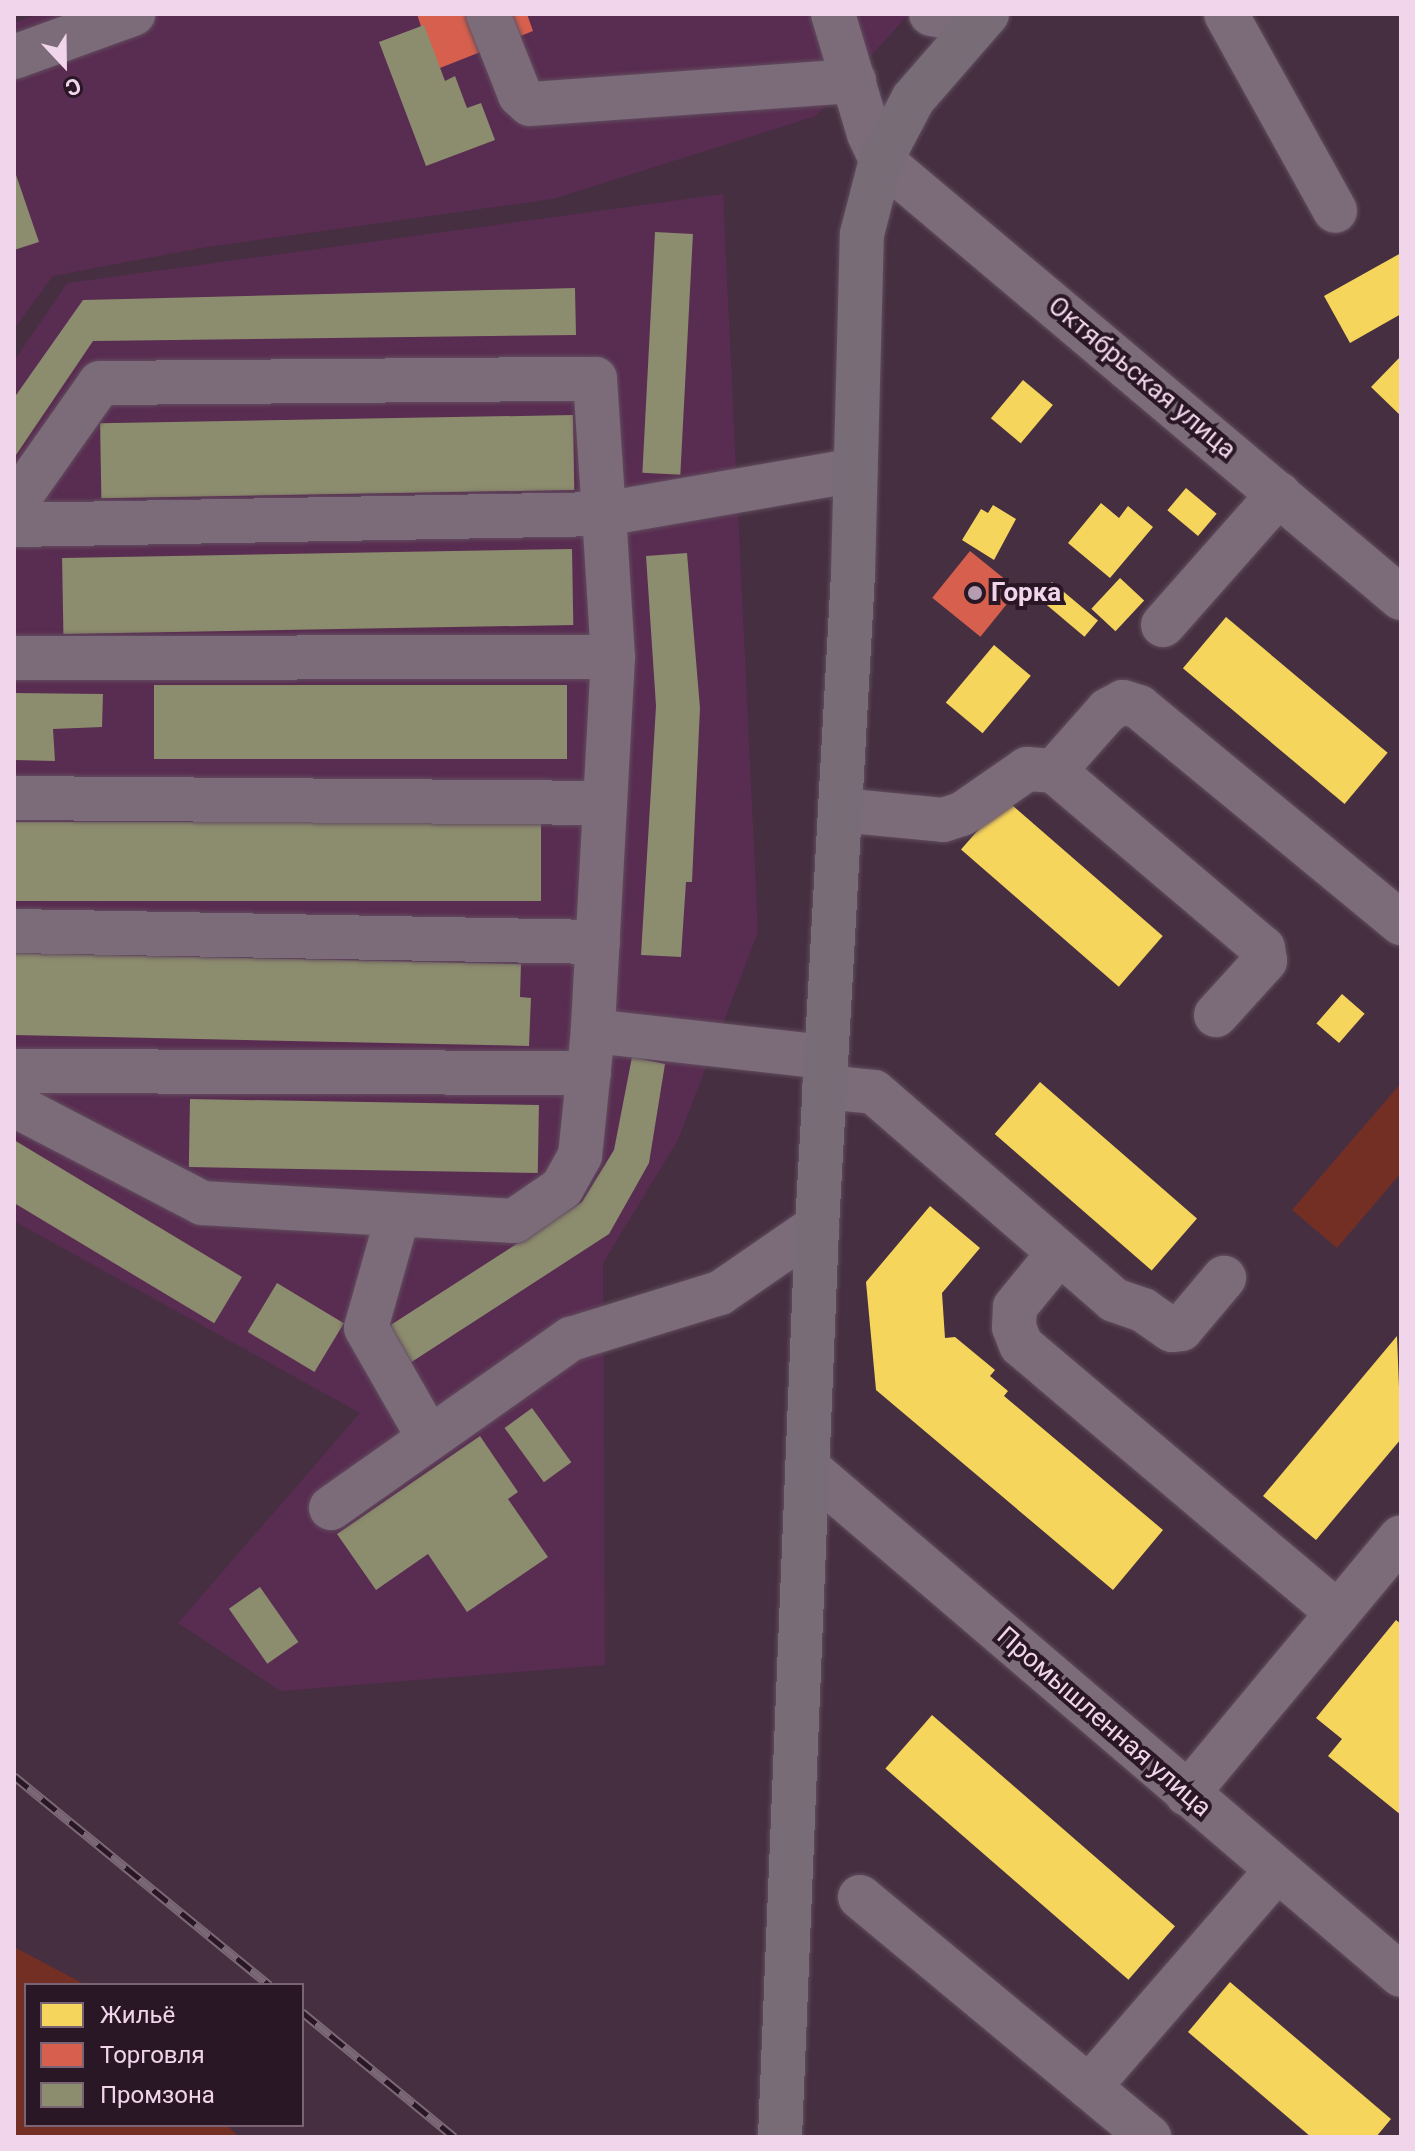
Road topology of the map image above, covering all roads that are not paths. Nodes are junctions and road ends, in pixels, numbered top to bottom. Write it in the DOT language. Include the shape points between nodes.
graph roads {
  1 [pos="133,14"];
  2 [pos="488,14"];
  3 [pos="833,14"];
  4 [pos="931,14"];
  5 [pos="1226,14"];
  6 [pos="982,18"];
  7 [pos="14,57"];
  8 [pos="854,81"];
  9 [pos="881,160"];
  10 [pos="1335,211"];
  11 [pos="855,470"];
  12 [pos="1279,494"];
  13 [pos="14,505"];
  14 [pos="604,514"];
  15 [pos="14,525"];
  16 [pos="1401,598"];
  17 [pos="1163,625"];
  18 [pos="613,657"];
  19 [pos="14,658"];
  20 [pos="1054,771"];
  21 [pos="14,798"];
  22 [pos="605,803"];
  23 [pos="840,810"];
  24 [pos="1401,923"];
  25 [pos="14,931"];
  26 [pos="598,942"];
  27 [pos="1216,1015"];
  28 [pos="593,1031"];
  29 [pos="14,1071"];
  30 [pos="825,1072"];
  31 [pos="589,1073"];
  32 [pos="14,1105"];
  33 [pos="398,1215"];
  34 [pos="817,1226"];
  35 [pos="1059,1253"];
  36 [pos="1224,1278"];
  37 [pos="429,1438"];
  38 [pos="808,1468"];
  39 [pos="331,1508"];
  40 [pos="1401,1537"];
  41 [pos="1338,1613"];
  42 [pos="1187,1794"];
  43 [pos="1277,1870"];
  44 [pos="860,1897"];
  45 [pos="1401,1975"];
  46 [pos="1089,2087"];
  47 [pos="780,2137"];
  48 [pos="1149,2137"];
  1 -- 7 [label="street"];
  2 -- 8 [label="street" via="520,95 530,104"];
  3 -- 8 [label="street"];
  4 -- 6 [label="street"];
  5 -- 10 [label="street"];
  6 -- 9 [label="main road" via="913,99"];
  8 -- 9 [label="street"];
  9 -- 11 [label="main road" via="862,234"];
  9 -- 12 [label="street, Октябрьская улица"];
  11 -- 14 [label="street"];
  11 -- 23 [label="main road"];
  12 -- 16 [label="street, Октябрьская улица"];
  12 -- 17 [label="street"];
  13 -- 14 [label="street" via="100,383 595,379"];
  14 -- 15 [label="street"];
  14 -- 18 [label="street"];
  18 -- 19 [label="street"];
  18 -- 22 [label="street"];
  20 -- 23 [label="street" via="1027,769 1013,775 962,814 943,820"];
  20 -- 24 [label="street" via="1108,710 1123,702 1139,707"];
  20 -- 27 [label="street" via="1263,948 1265,961"];
  21 -- 22 [label="street"];
  22 -- 26 [label="street"];
  23 -- 30 [label="main road"];
  25 -- 26 [label="street"];
  26 -- 28 [label="street"];
  28 -- 30 [label="street"];
  28 -- 31 [label="street"];
  29 -- 31 [label="street"];
  30 -- 34 [label="main road"];
  30 -- 35 [label="street" via="874,1092"];
  31 -- 33 [label="street" via="580,1156 562,1188 514,1221"];
  32 -- 33 [label="street" via="202,1203"];
  33 -- 37 [label="street" via="366,1328"];
  34 -- 37 [label="street" via="720,1293 571,1339"];
  34 -- 38 [label="main road"];
  35 -- 36 [label="street" via="1114,1300 1143,1310 1172,1330 1181,1329"];
  35 -- 41 [label="street" via="1015,1307 1014,1327 1021,1345"];
  37 -- 39 [label="street"];
  38 -- 42 [label="street, Промышленная улица"];
  38 -- 47 [label="main road"];
  40 -- 41 [label="street"];
  41 -- 42 [label="street"];
  42 -- 43 [label="street, Промышленная улица"];
  43 -- 45 [label="street, Промышленная улица"];
  43 -- 46 [label="street"];
  44 -- 46 [label="street"];
  46 -- 48 [label="street"];
}
